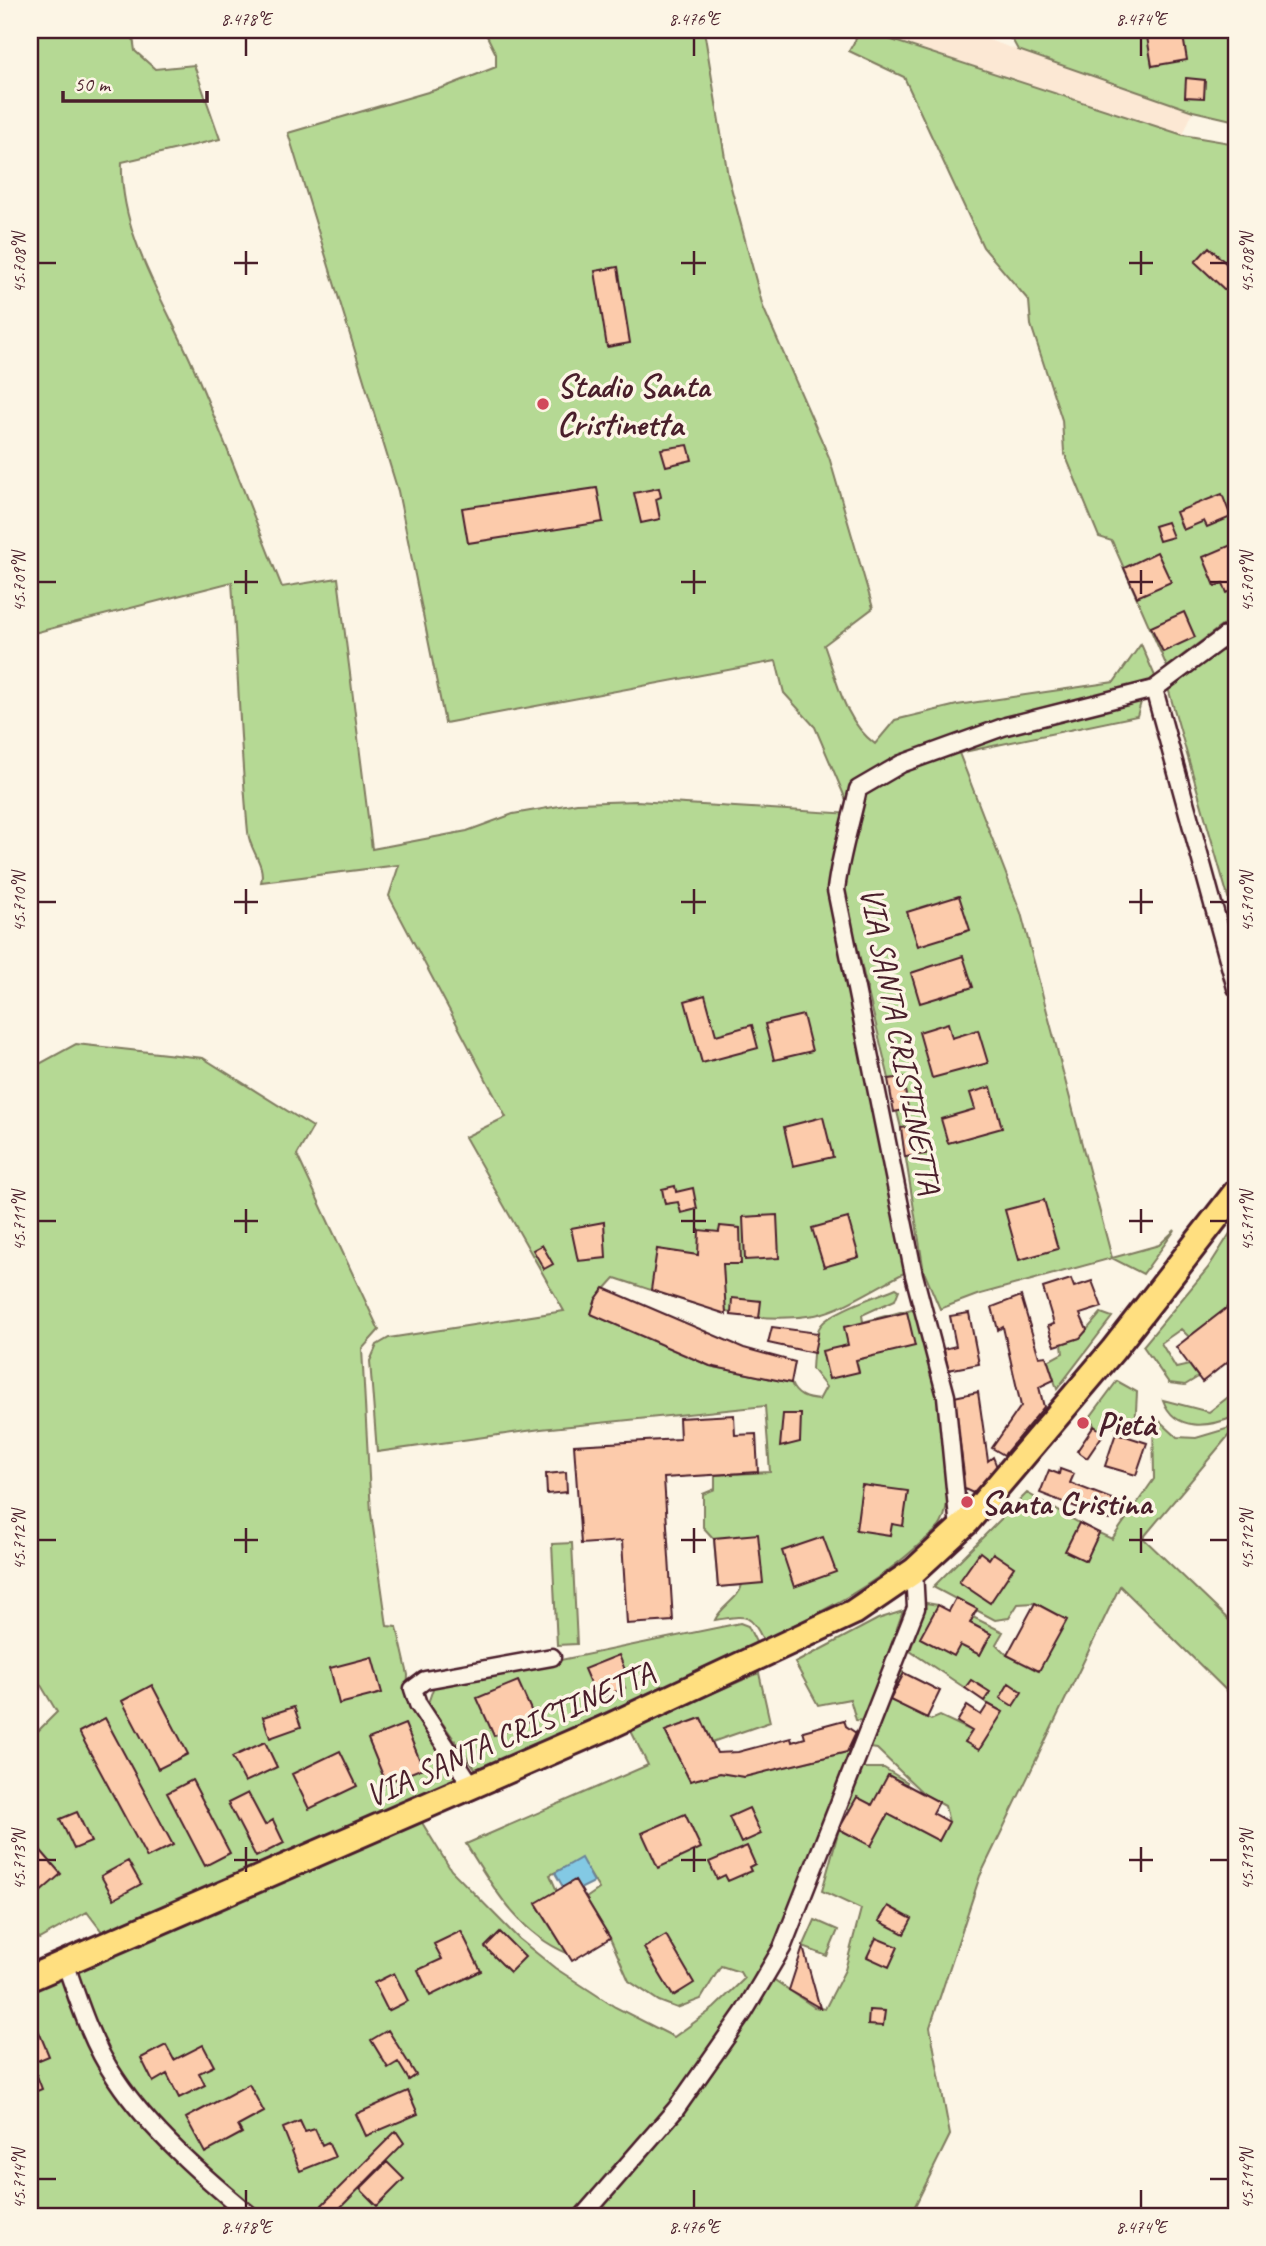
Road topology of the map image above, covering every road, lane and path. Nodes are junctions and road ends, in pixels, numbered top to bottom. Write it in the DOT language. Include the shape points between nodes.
graph roads {
  1 [pos="1236,628"];
  2 [pos="1154,689"];
  3 [pos="1236,988"];
  4 [pos="1236,1192"];
  5 [pos="959,1530"];
  6 [pos="914,1571"];
  7 [pos="552,1657"];
  8 [pos="472,1786"];
  9 [pos="65,1962"];
  10 [pos="30,1978"];
  11 [pos="251,2216"];
  12 [pos="583,2216"];
  1 -- 2 [label="street"];
  2 -- 3 [label="street"];
  2 -- 5 [label="street, VIA SANTA CRISTINETTA" via="1006,726 901,764 858,789 841,851 836,890 914,1275 946,1396"];
  4 -- 5 [label="main road, VIA SANTA CRISTINETTA" via="1105,1361"];
  5 -- 6 [label="main road, VIA SANTA CRISTINETTA"];
  6 -- 8 [label="main road, VIA SANTA CRISTINETTA" via="854,1612"];
  6 -- 12 [label="street" via="916,1608 782,1948 676,2109"];
  7 -- 8 [label="street" via="425,1679 413,1689 418,1704"];
  8 -- 9 [label="main road, VIA SANTA CRISTINETTA"];
  9 -- 10 [label="main road, VIA SANTA CRISTINETTA"];
  9 -- 11 [label="street" via="84,2019 116,2079 152,2122"];
}
